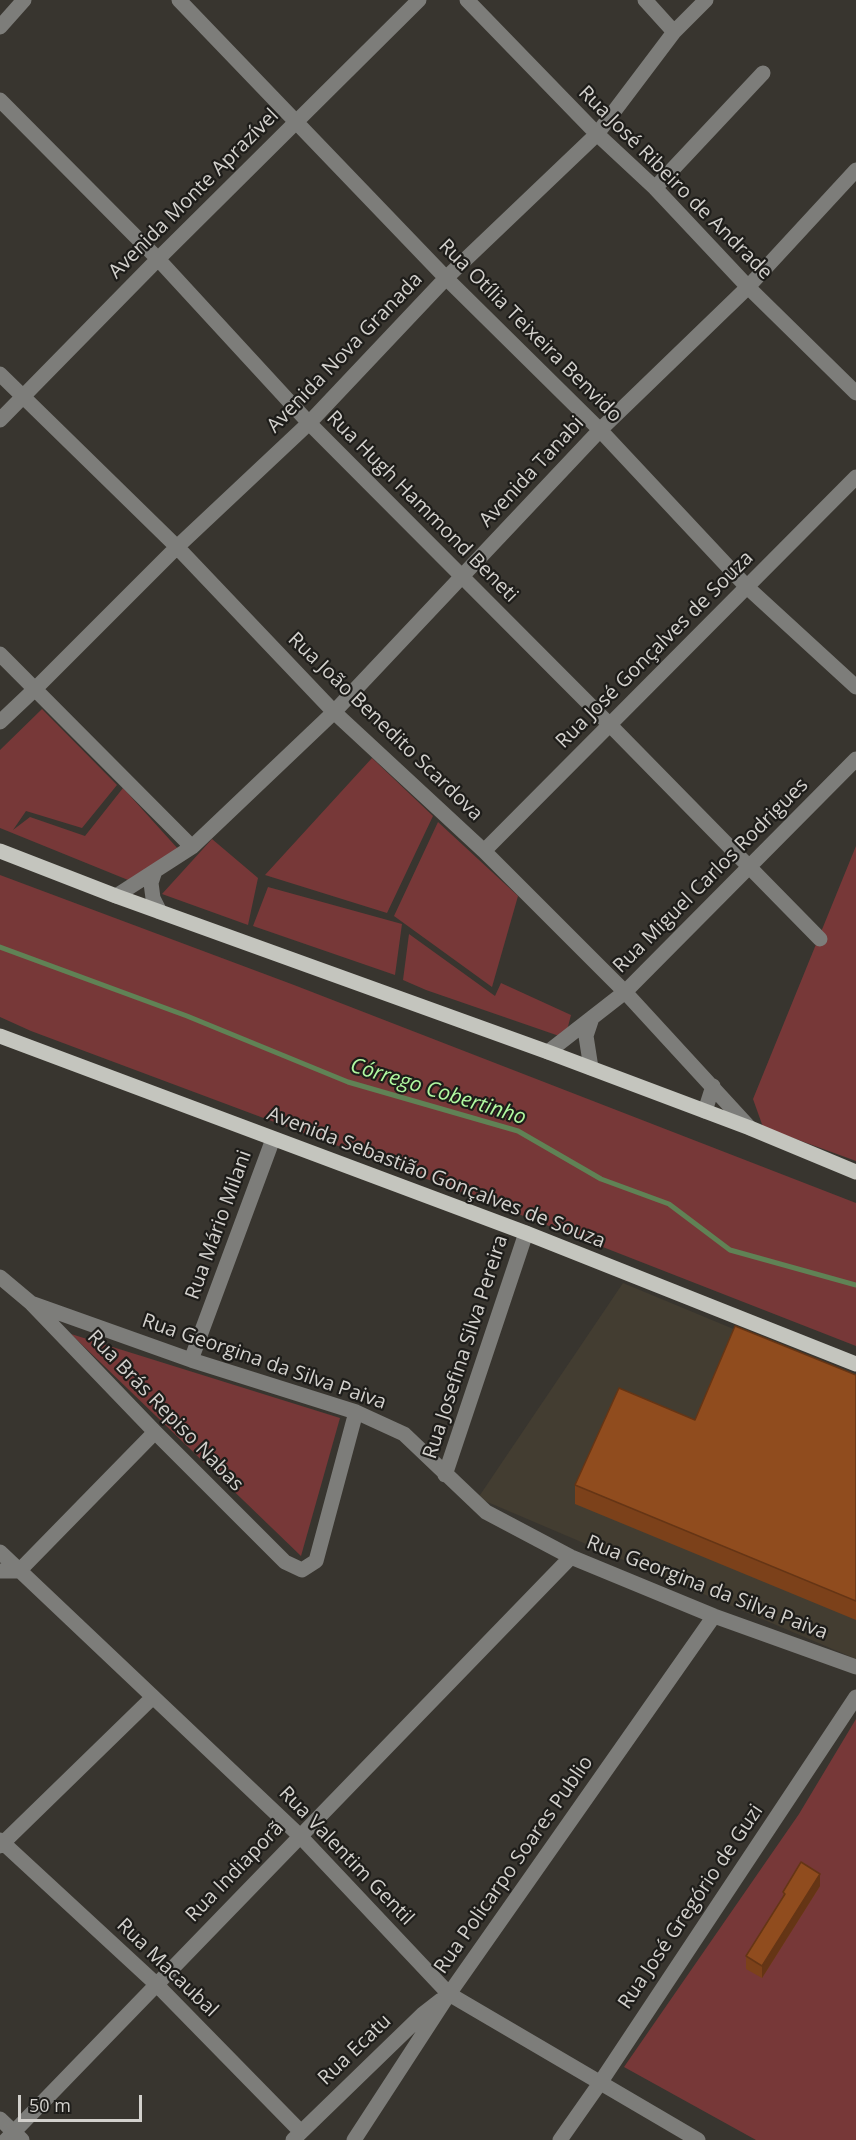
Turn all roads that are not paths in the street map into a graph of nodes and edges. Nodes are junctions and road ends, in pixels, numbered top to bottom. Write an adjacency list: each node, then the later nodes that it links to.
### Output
1 (24, 0): 7 (street)
2 (179, 0): 11 (street, Rua Otília Teixeira Benvido)
3 (419, 0): 11 (street, Avenida Monte Aprazível)
4 (467, 0): 12 (street, Rua José Ribeiro de Andrade)
5 (645, 0): 8 (street)
6 (706, 0): 8 (street, Avenida Nova Granada)
7 (0, 27)
8 (674, 32): 12 (street, Avenida Nova Granada)
9 (763, 73): 14 (street)
10 (0, 100): 15 (street, Rua Hugh Hammond Beneti)
11 (298, 122): 15 (street, Avenida Monte Aprazível); 16 (street, Rua Otília Teixeira Benvido)
12 (597, 134): 14 (street, Rua José Ribeiro de Andrade); 16 (street, Avenida Nova Granada)
13 (856, 170): 17 (street, Avenida Tanabi)
14 (655, 188): 17 (street, Rua José Ribeiro de Andrade)
15 (158, 259): 20 (street, Avenida Monte Aprazível); 22 (street, Rua Hugh Hammond Beneti)
16 (446, 278): 22 (street, Avenida Nova Granada); 23 (street, Rua Otília Teixeira Benvido)
17 (748, 287): 19 (street, Rua José Ribeiro de Andrade); 23 (street, Avenida Tanabi)
18 (0, 374): 20 (street, Rua João Benedito Scardova)
19 (853, 383)
20 (22, 398): 21 (street, Avenida Monte Aprazível); 25 (street, Rua João Benedito Scardova)
21 (0, 420)
22 (309, 423): 25 (street, Avenida Nova Granada); 26 (street, Rua Hugh Hammond Beneti)
23 (600, 430): 26 (street, Avenida Tanabi); 27 (street, Rua Otília Teixeira Benvido)
24 (856, 477): 27 (street, Rua José Gonçalves de Souza)
25 (177, 547): 30 (street, Avenida Nova Granada); 31 (street, Rua João Benedito Scardova)
26 (461, 577): 31 (street, Avenida Tanabi); 33 (street, Rua Hugh Hammond Beneti)
27 (747, 587): 29 (street, Rua Otília Teixeira Benvido); 33 (street, Rua José Gonçalves de Souza)
28 (0, 654): 30 (street)
29 (856, 687)
30 (35, 689): 32 (street, Avenida Nova Granada); 35 (street)
31 (333, 712): 35 (street, Avenida Tanabi); 37 (street, Rua João Benedito Scardova)
32 (0, 722)
33 (610, 724): 37 (street, Rua José Gonçalves de Souza); 38 (street, Rua Hugh Hammond Beneti)
34 (856, 759): 38 (street, Rua Miguel Carlos Rodrigues)
35 (192, 847): 39 (street, Avenida Tanabi)
36 (0, 851): 40 (main road)
37 (484, 851): 43 (street, Rua João Benedito Scardova)
38 (749, 868): 42 (street, Rua Hugh Hammond Beneti); 43 (street, Rua Miguel Carlos Rodrigues)
39 (155, 871): 40 (street, Avenida Tanabi); 41 (street)
40 (116, 896): 41 (main road)
41 (160, 912): 46 (main road)
42 (820, 939)
43 (625, 992): 44 (street, Rua Miguel Carlos Rodrigues); 48 (street, Rua João Benedito Scardova)
44 (592, 1018): 46 (street, Rua Miguel Carlos Rodrigues); 47 (street)
45 (0, 1036): 51 (main road, Avenida Sebastião Gonçalves de Souza)
46 (548, 1052): 47 (main road)
47 (591, 1068): 49 (main road)
48 (713, 1086): 49 (street); 50 (street, Rua João Benedito Scardova)
49 (705, 1111): 50 (main road)
50 (750, 1128): 52 (main road)
51 (273, 1139): 53 (main road, Avenida Sebastião Gonçalves de Souza); 56 (street, Rua Mário Milani)
52 (856, 1172)
53 (526, 1233): 57 (main road, Avenida Sebastião Gonçalves de Souza); 60 (street, Rua Josefina Silva Pereira)
54 (0, 1277): 55 (street, Rua Brás Repiso Nabas)
55 (31, 1303): 56 (street, Rua Georgina da Silva Paiva); 59 (street, Rua Brás Repiso Nabas)
56 (191, 1360): 58 (street, Rua Georgina da Silva Paiva)
57 (856, 1364)
58 (356, 1412): 59 (street, Rua Brás Repiso Nabas); 60 (street, Rua Georgina da Silva Paiva)
59 (155, 1432): 64 (street)
60 (445, 1475): 62 (street, Rua Georgina da Silva Paiva)
61 (0, 1552): 64 (street, Rua Valentim Gentil)
62 (571, 1557): 65 (street, Rua Georgina da Silva Paiva); 69 (street, Rua Indiaporã)
63 (0, 1571): 64 (street)
64 (20, 1571): 67 (street, Rua Valentim Gentil)
65 (714, 1616): 66 (street, Rua Georgina da Silva Paiva); 72 (street, Rua Policarpo Soares Publio)
66 (856, 1667)
67 (153, 1696): 69 (street, Rua Valentim Gentil); 70 (street)
68 (856, 1697): 73 (street, Rua José Gregório de Guzi)
69 (300, 1836): 71 (street, Rua Indiaporã); 72 (street, Rua Valentim Gentil)
70 (1, 1843): 71 (street, Rua Macaubal)
71 (156, 1984): 75 (street, Rua Macaubal); 76 (street, Rua Indiaporã)
72 (449, 1994): 73 (street, Rua Valentim Gentil); 75 (street, Rua Ecatu); 77 (street, Rua Policarpo Soares Publio)
73 (600, 2083): 78 (street, Rua José Gregório de Guzi); 79 (street, Rua Valentim Gentil)
74 (0, 2119): 76 (street)
75 (297, 2136)
76 (14, 2137)
77 (354, 2140)
78 (560, 2140)
79 (698, 2140)

